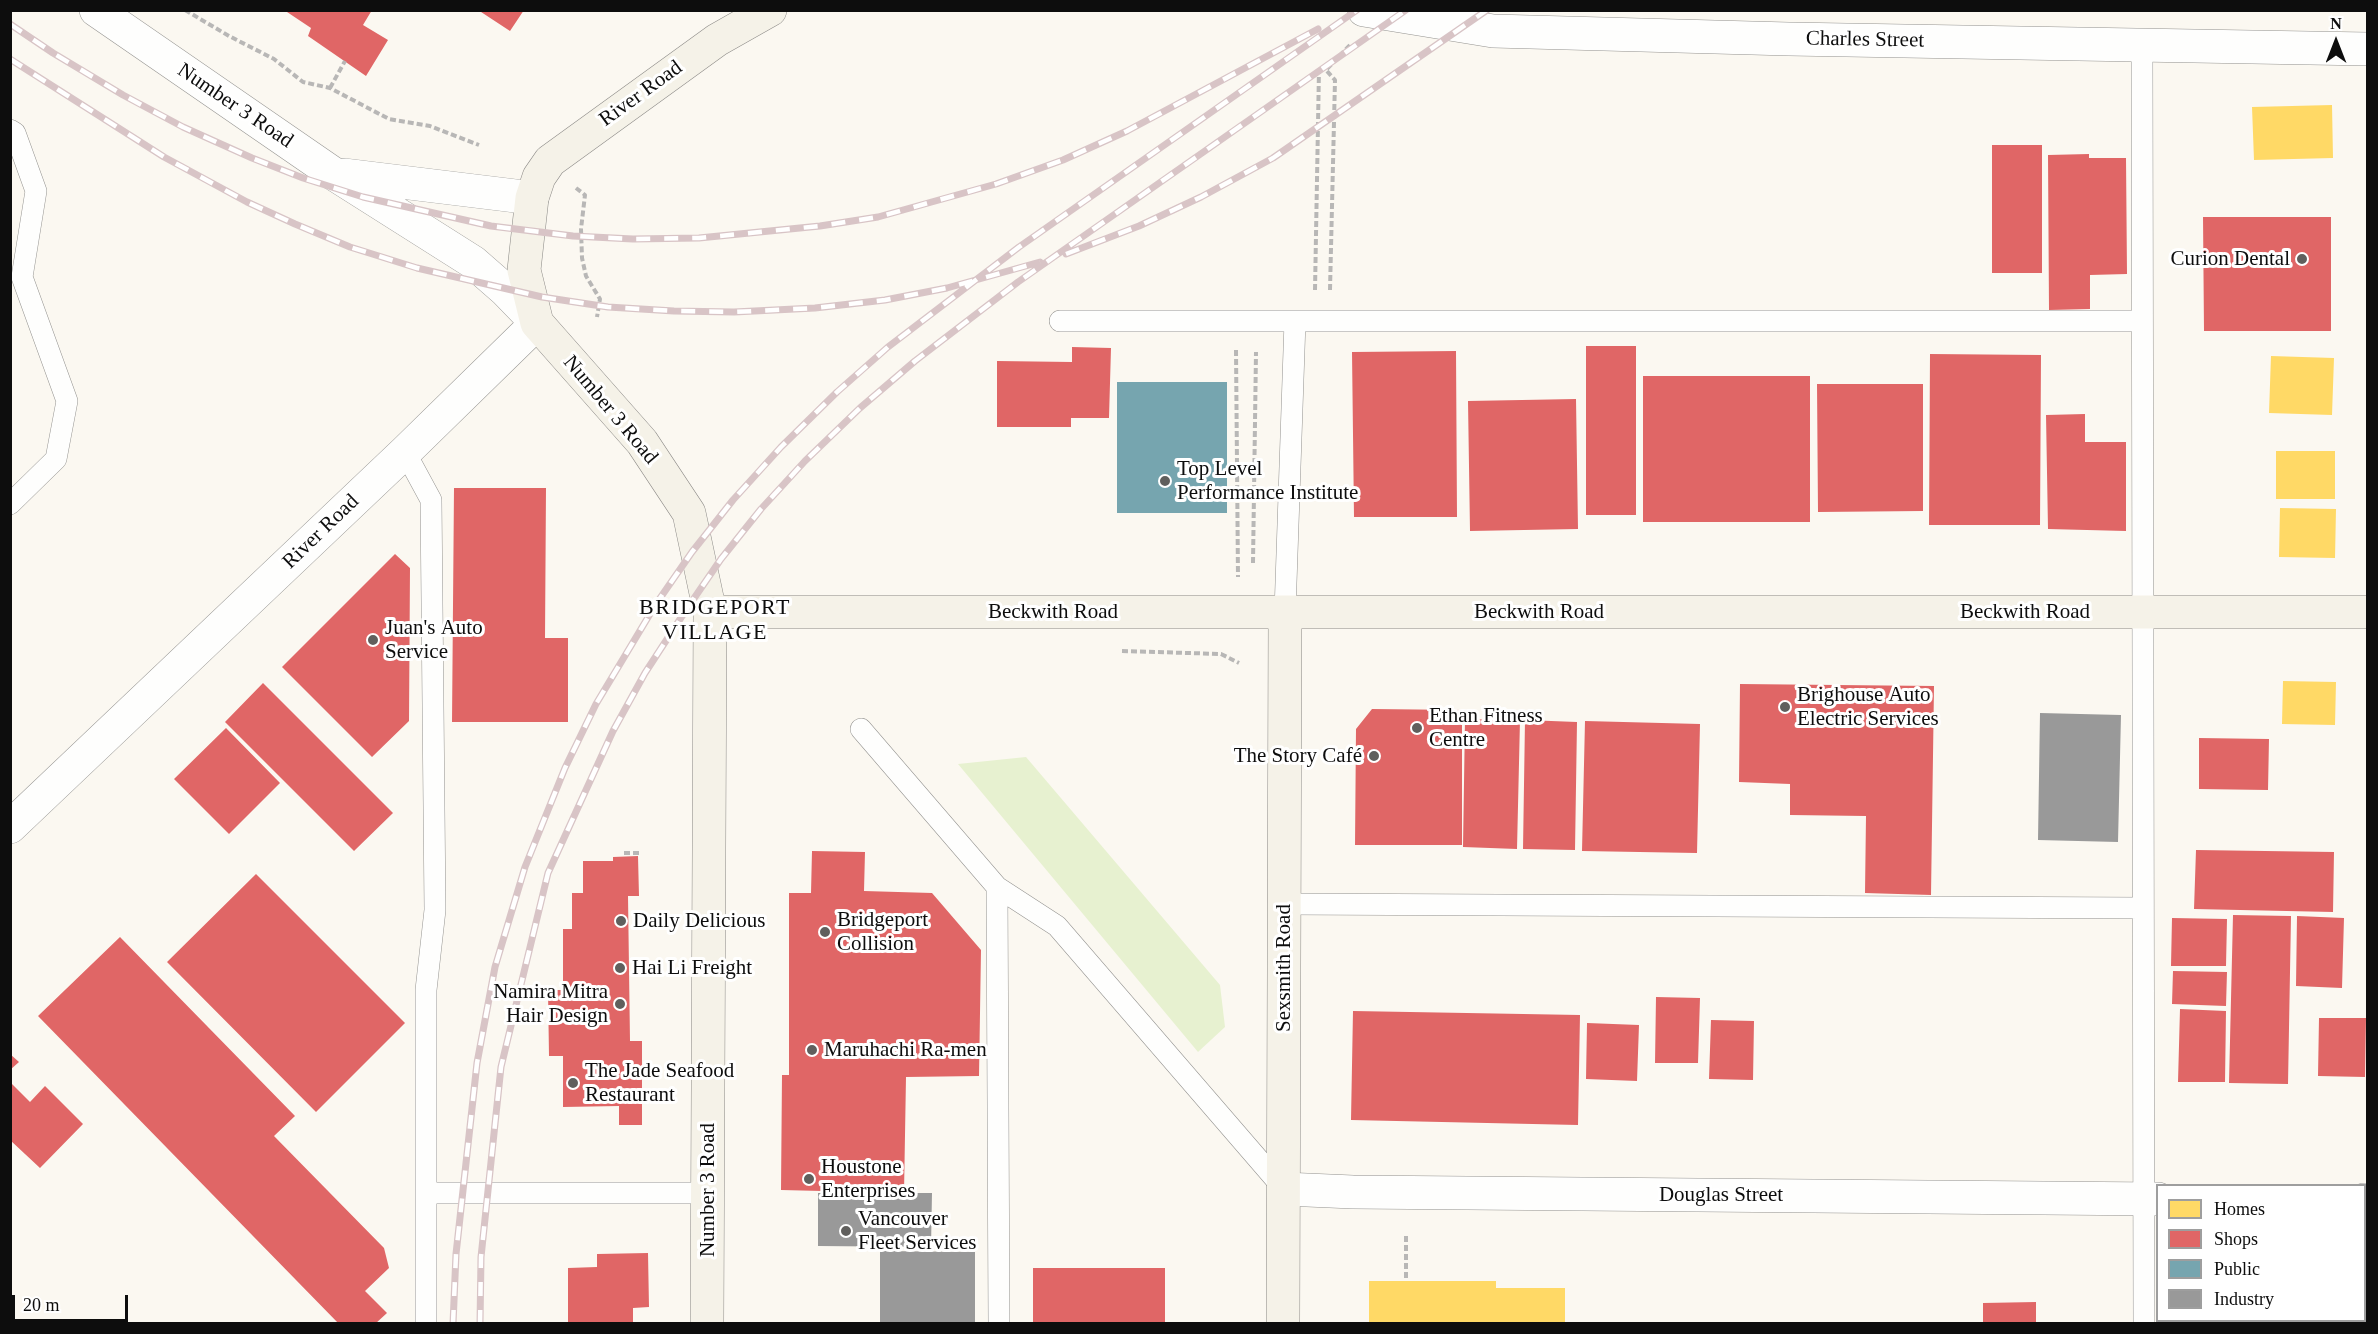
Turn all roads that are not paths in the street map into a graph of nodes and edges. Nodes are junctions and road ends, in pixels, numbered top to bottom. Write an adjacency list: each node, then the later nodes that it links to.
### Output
1 (96, 10): 7 (street, Number 3 Road)
2 (770, 10): 8 (street, River Road)
3 (1364, 10): 4 (street, Charles Street)
4 (2142, 45): 5 (street, Charles Street); 11 (lane)
5 (2367, 49)
6 (10, 129): 14 (lane)
7 (334, 174): 8 (street); 12 (street, Number 3 Road)
8 (532, 198): 12 (street, River Road)
9 (1060, 321): 10 (lane)
10 (1295, 321): 11 (lane); 16 (lane)
11 (2142, 321): 17 (lane)
12 (537, 323): 13 (street, River Road); 15 (street, Number 3 Road)
13 (405, 452): 20 (street, River Road); 25 (lane)
14 (10, 504)
15 (710, 612): 16 (street, Beckwith Road); 26 (street, Number 3 Road)
16 (1286, 612): 17 (street, Beckwith Road); 22 (street, Sexsmith Road)
17 (2143, 612): 18 (street, Beckwith Road); 23 (lane)
18 (2367, 612)
19 (861, 729): 21 (lane)
20 (10, 826)
21 (997, 887): 24 (lane); 30 (lane)
22 (1285, 904): 23 (lane); 24 (street, Sexsmith Road)
23 (2143, 908): 27 (lane)
24 (1284, 1189): 27 (street, Douglas Street); 31 (street, Sexsmith Road)
25 (426, 1193): 26 (lane); 28 (lane)
26 (707, 1193): 29 (street, Number 3 Road)
27 (2150, 1198): 32 (lane)
28 (426, 1323)
29 (707, 1323)
30 (999, 1323)
31 (1283, 1323)
32 (2144, 1323)

